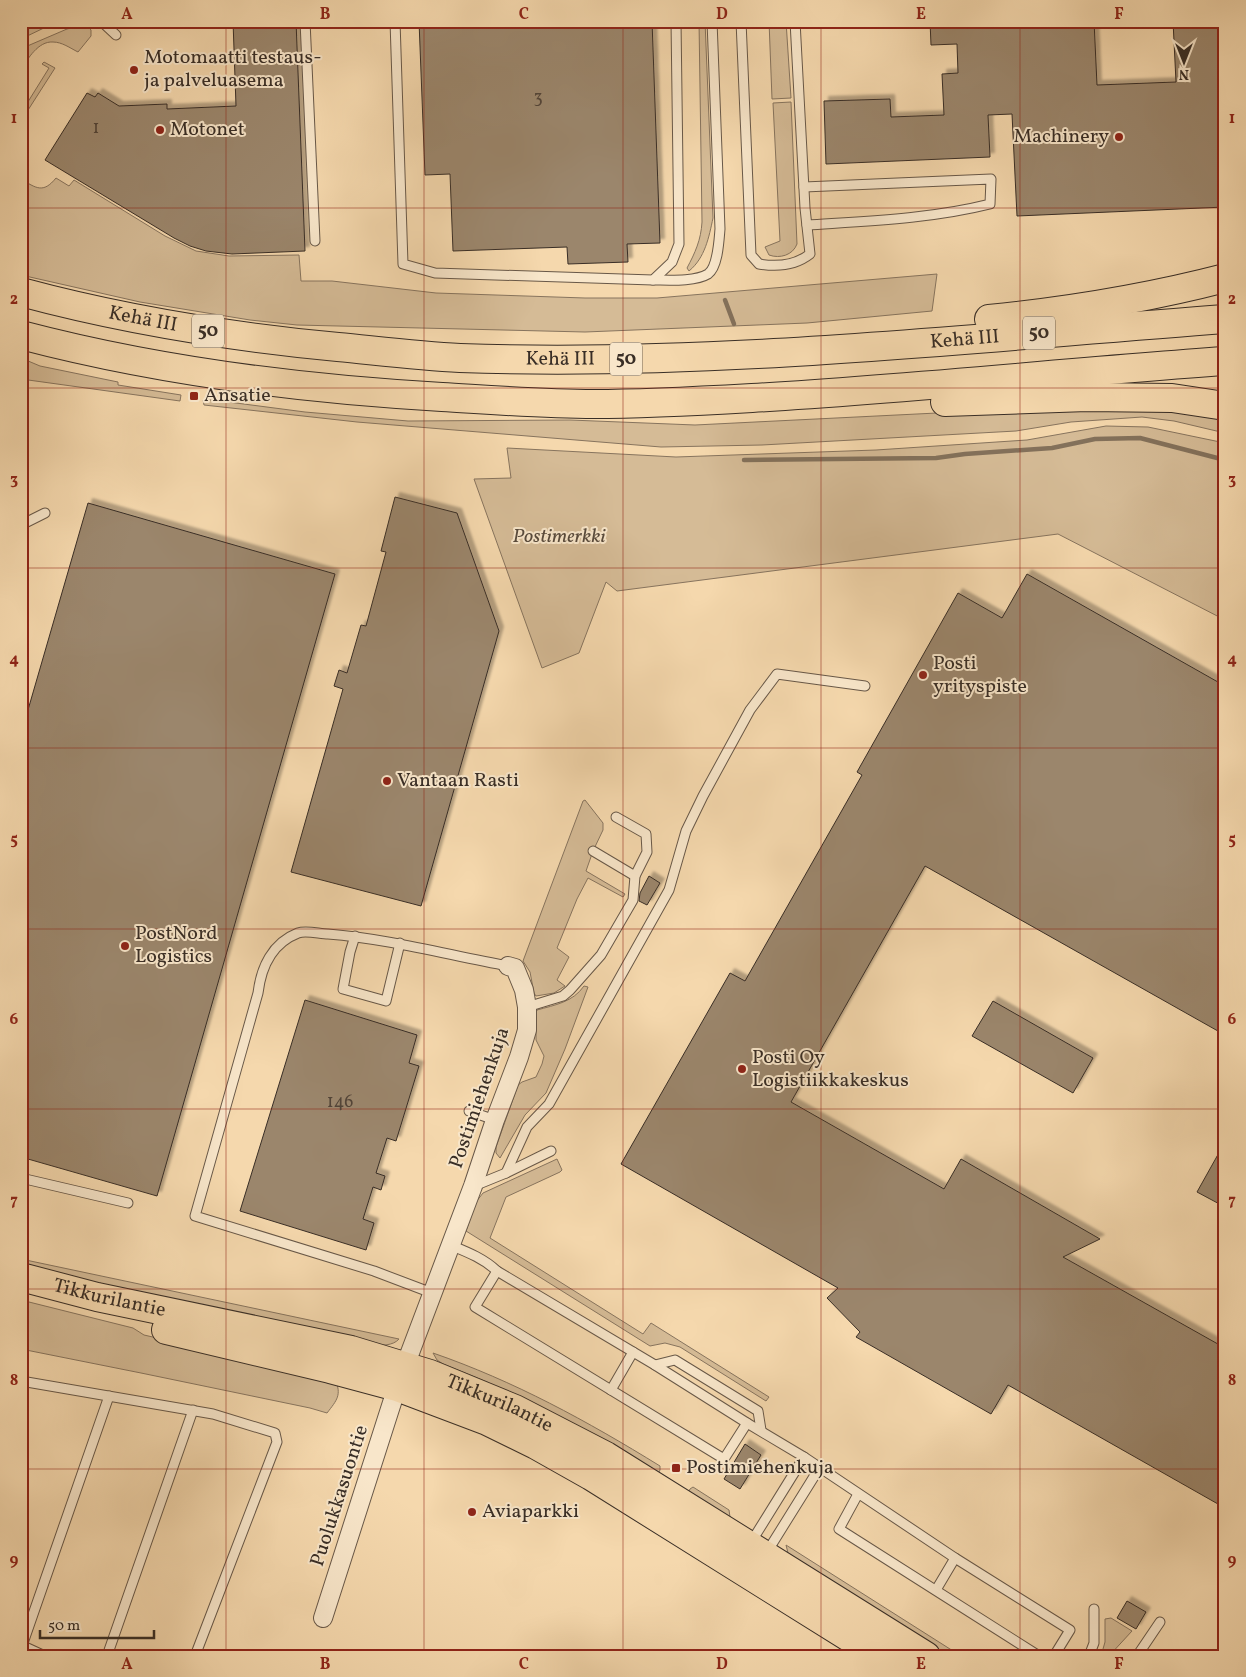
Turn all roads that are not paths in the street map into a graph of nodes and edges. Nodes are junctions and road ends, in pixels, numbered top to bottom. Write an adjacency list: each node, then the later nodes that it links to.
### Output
1 (101, 21): 8 (lane)
2 (305, 21): 11 (lane)
3 (395, 21): 13 (lane)
4 (676, 21): 13 (lane)
5 (712, 21): 13 (lane)
6 (741, 21): 10 (lane)
7 (794, 21): 9 (lane)
8 (116, 35)
9 (804, 187): 10 (lane); 10 (lane)
10 (807, 225)
11 (315, 241)
12 (1225, 278): 17 (main road)
13 (653, 280)
14 (21, 292): 17 (main road, Kehä III / 50)
15 (1225, 319): 17 (main road, Kehä III / 50)
16 (21, 335): 19 (main road, 50)
17 (853, 348)
18 (1225, 361): 19 (main road, 50)
19 (819, 394): 20 (main road)
20 (1225, 406)
21 (44, 514): 22 (lane)
22 (21, 525)
23 (865, 686): 34 (lane)
24 (616, 817): 26 (lane)
25 (593, 851): 26 (lane)
26 (635, 876): 30 (lane)
27 (355, 936): 28 (lane); 28 (lane); 41 (lane)
28 (400, 943): 29 (lane)
29 (508, 966): 30 (street, Postimiehenkuja)
30 (527, 1007): 32 (street, Postimiehenkuja)
31 (469, 1110): 32 (lane)
32 (495, 1120): 36 (street, Postimiehenkuja)
33 (551, 1151): 34 (lane)
34 (506, 1173): 36 (lane)
35 (21, 1178): 37 (lane)
36 (473, 1186): 38 (street, Postimiehenkuja)
37 (128, 1203)
38 (450, 1245): 39 (lane); 41 (street, Postimiehenkuja)
39 (497, 1271): 43 (lane); 47 (lane)
40 (21, 1277): 45 (main road, Tikkurilantie)
41 (432, 1293): 45 (street, Postimiehenkuja)
42 (21, 1295): 45 (main road, Tikkurilantie)
43 (633, 1352): 44 (lane); 47 (lane)
44 (655, 1365): 50 (lane); 51 (lane)
45 (401, 1377): 56 (main road, Tikkurilantie); 59 (street, Puolukkasuontie)
46 (21, 1381): 48 (lane)
47 (611, 1390): 50 (lane)
48 (109, 1396): 49 (lane); 61 (lane)
49 (193, 1410): 63 (lane); 64 (lane)
50 (746, 1423): 51 (lane)
51 (761, 1430): 52 (lane)
52 (804, 1457): 53 (lane); 56 (lane)
53 (820, 1467): 54 (lane); 56 (lane)
54 (858, 1494): 55 (lane); 57 (lane)
55 (955, 1558): 57 (lane); 68 (lane)
56 (751, 1559): 65 (main road, Tikkurilantie); 66 (main road, Tikkurilantie)
57 (936, 1590): 67 (lane)
58 (1094, 1610): 69 (lane)
59 (323, 1618)
60 (1160, 1622): 70 (lane)
61 (22, 1646): 62 (lane)
62 (46, 1656)
63 (107, 1656)
64 (195, 1656)
65 (879, 1656)
66 (926, 1656)
67 (1039, 1656)
68 (1054, 1656)
69 (1089, 1656)
70 (1137, 1656)

